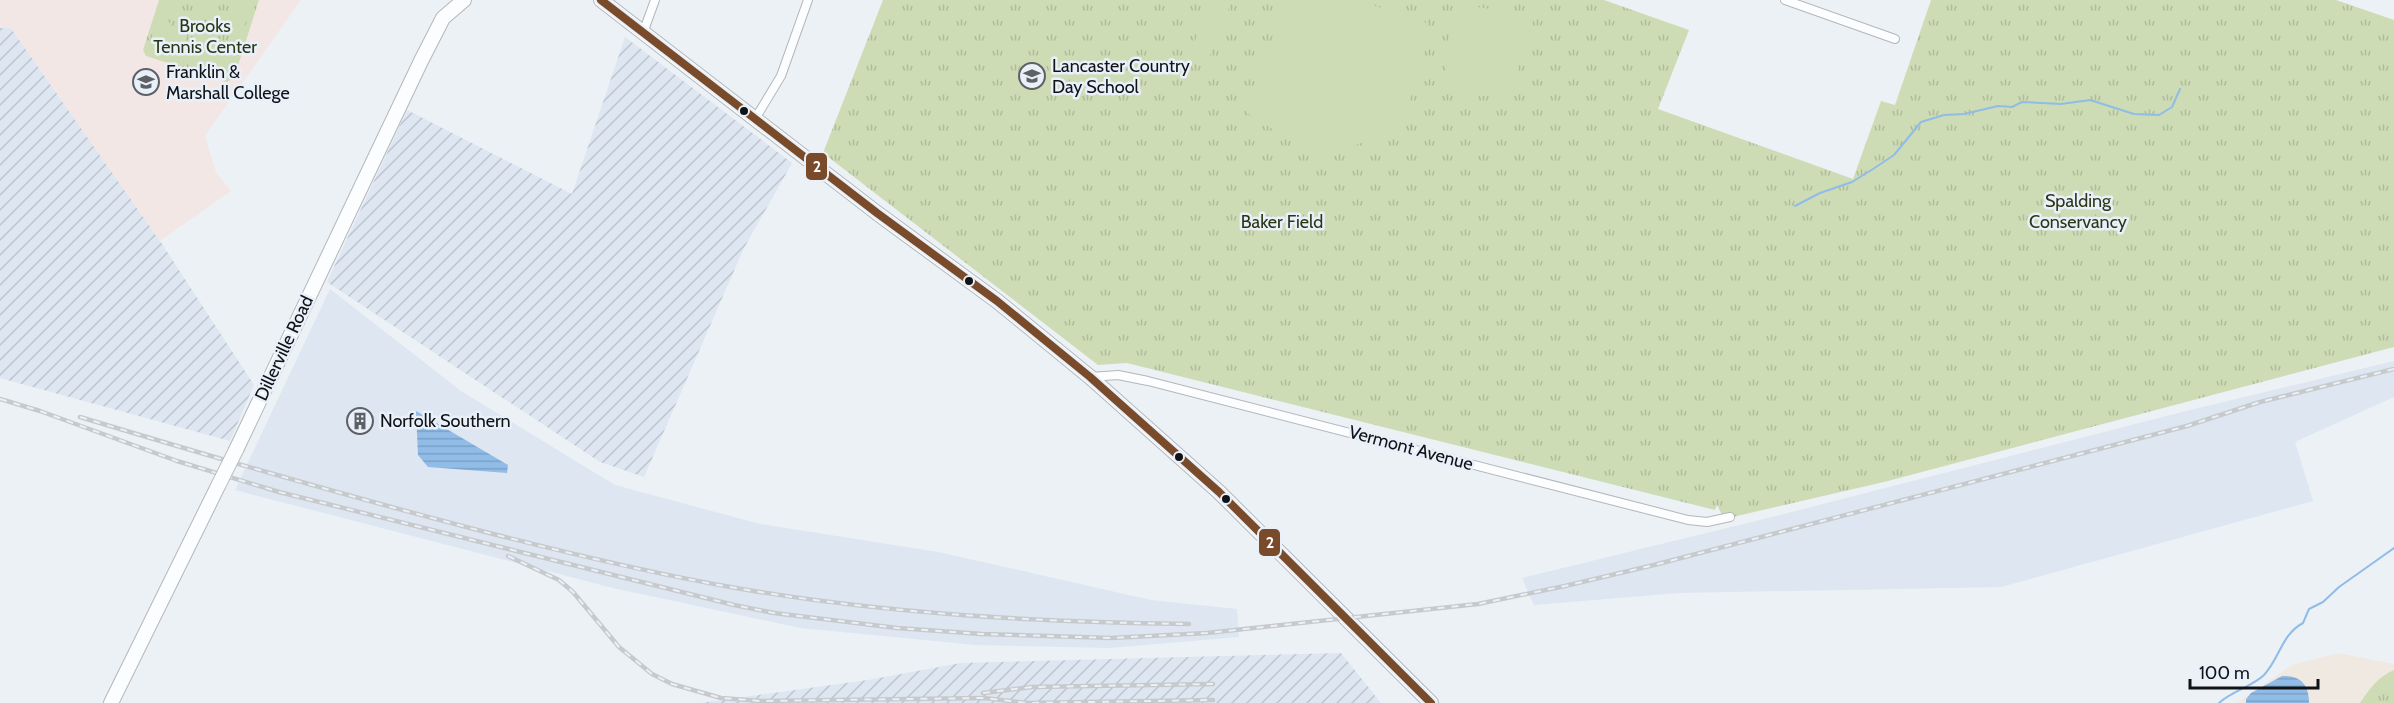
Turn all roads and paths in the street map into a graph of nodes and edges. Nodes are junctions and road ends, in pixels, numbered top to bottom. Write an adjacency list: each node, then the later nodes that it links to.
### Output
1 (447, 0): 7 (main road)
2 (464, 0): 7 (main road, Dillerville Road)
3 (601, 0): 8 (main road)
4 (655, 0): 8 (street)
5 (808, 0): 10 (street)
6 (1785, 0): 9 (street)
7 (443, 18): 13 (main road, Dillerville Road, bridge)
8 (643, 33): 10 (main road)
9 (1895, 39)
10 (756, 119): 11 (main road)
11 (1090, 377): 12 (street, Vermont Avenue); 14 (main road)
12 (1730, 517)
13 (111, 703)
14 (1431, 703)

